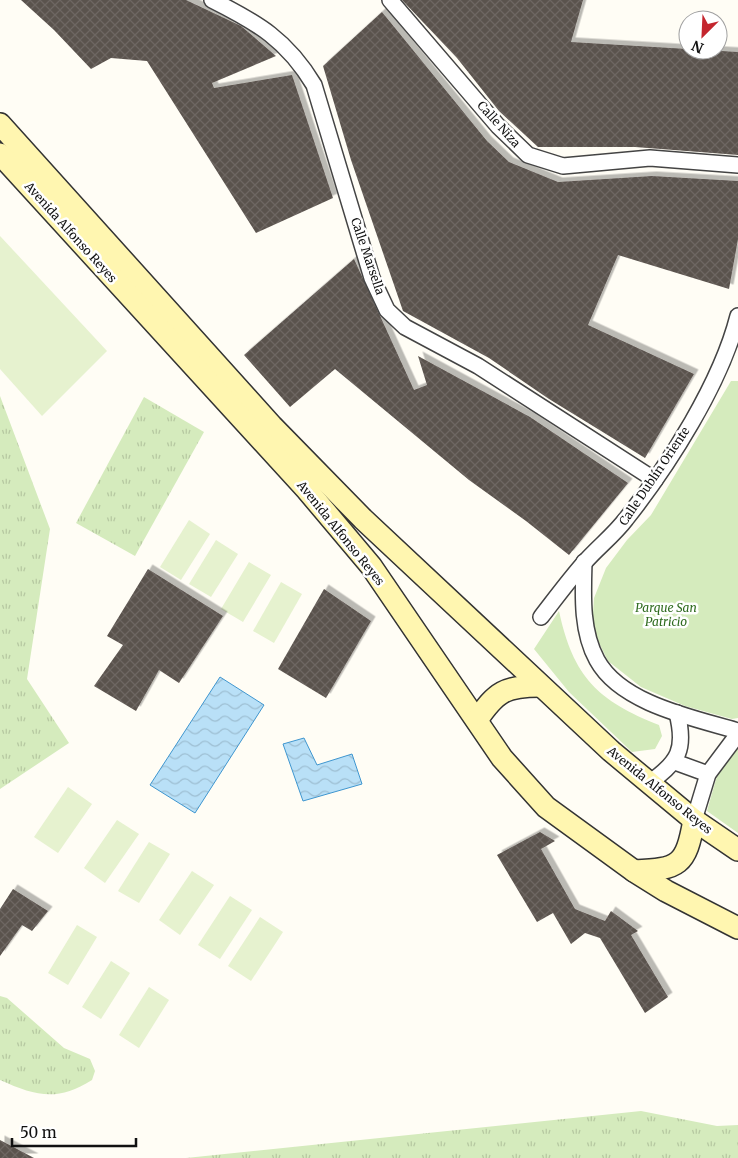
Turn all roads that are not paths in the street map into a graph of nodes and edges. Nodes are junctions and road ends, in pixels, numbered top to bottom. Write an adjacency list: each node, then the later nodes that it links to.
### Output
1 (212, 0): 8 (street, Calle Marsella)
2 (390, 0): 5 (street, Calle Niza)
3 (0, 124): 11 (main road, Avenida Alfonso Reyes)
4 (0, 154): 13 (main road, Avenida Alfonso Reyes)
5 (738, 165)
6 (738, 316): 7 (street, Calle Dublín Oriente)
7 (731, 359): 8 (street, Calle Dublín Oriente)
8 (654, 480): 9 (street, Calle Dublín Oriente)
9 (584, 562): 10 (street, Calle Dublín Oriente); 12 (street)
10 (541, 617)
11 (540, 686): 13 (main road); 17 (main road, Avenida Alfonso Reyes)
12 (676, 713): 14 (street); 15 (street)
13 (476, 720): 20 (main road, Avenida Alfonso Reyes)
14 (738, 732): 16 (street)
15 (675, 762): 16 (street); 17 (street)
16 (708, 774): 18 (street)
17 (649, 783): 18 (main road, Avenida Alfonso Reyes)
18 (694, 820): 19 (main road, Avenida Alfonso Reyes); 20 (main road)
19 (738, 850)
20 (634, 871): 21 (main road, Avenida Alfonso Reyes)
21 (738, 928)

